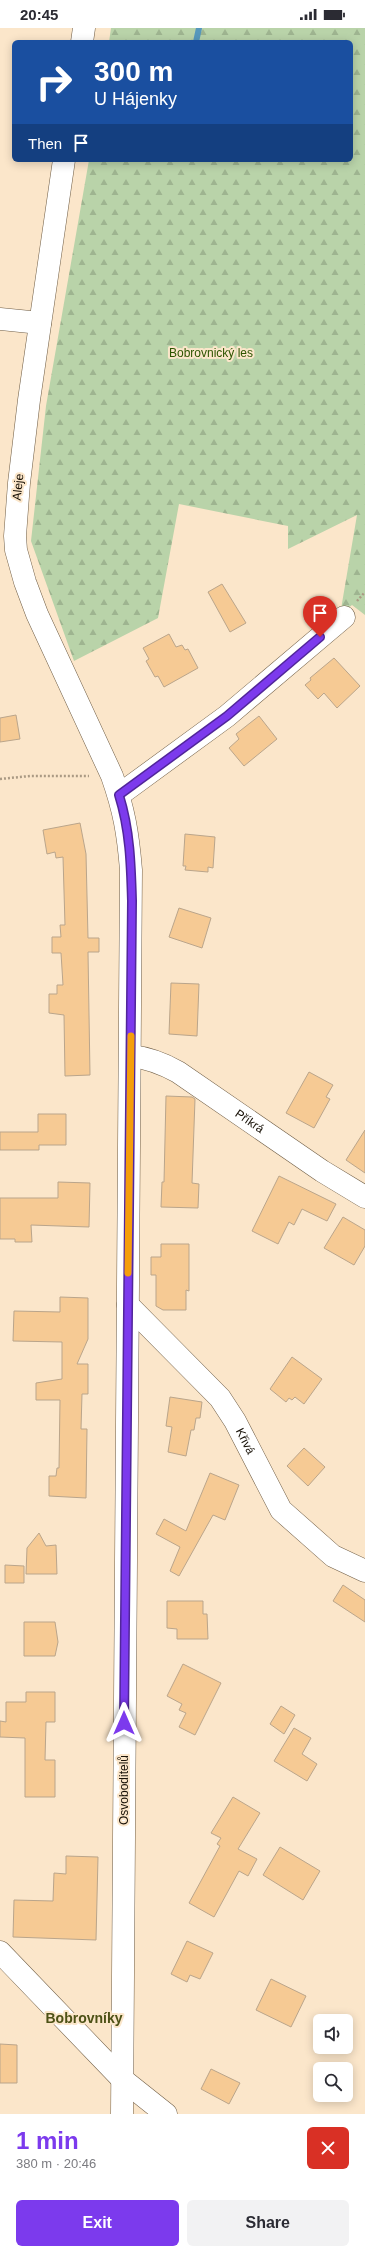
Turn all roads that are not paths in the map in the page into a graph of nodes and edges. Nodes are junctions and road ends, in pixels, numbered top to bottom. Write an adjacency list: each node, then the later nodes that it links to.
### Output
1 (84, 28): 2 (street)
2 (82, 40)
3 (64, 162): 5 (street, Aleje)
4 (0, 319): 5 (street)
5 (40, 323): 7 (street, Aleje)
6 (344, 617): 7 (street)
7 (115, 785): 8 (street, Osvoboditelů)
8 (131, 1056): 9 (street, Příkrá); 10 (street, Osvoboditelů)
9 (365, 1197)
10 (128, 1304): 11 (street, Křivá); 13 (street, Osvoboditelů)
11 (365, 1571)
12 (0, 1952): 13 (street)
13 (122, 2079): 14 (street, Osvoboditelů); 15 (street)
14 (122, 2114)
15 (166, 2114)

